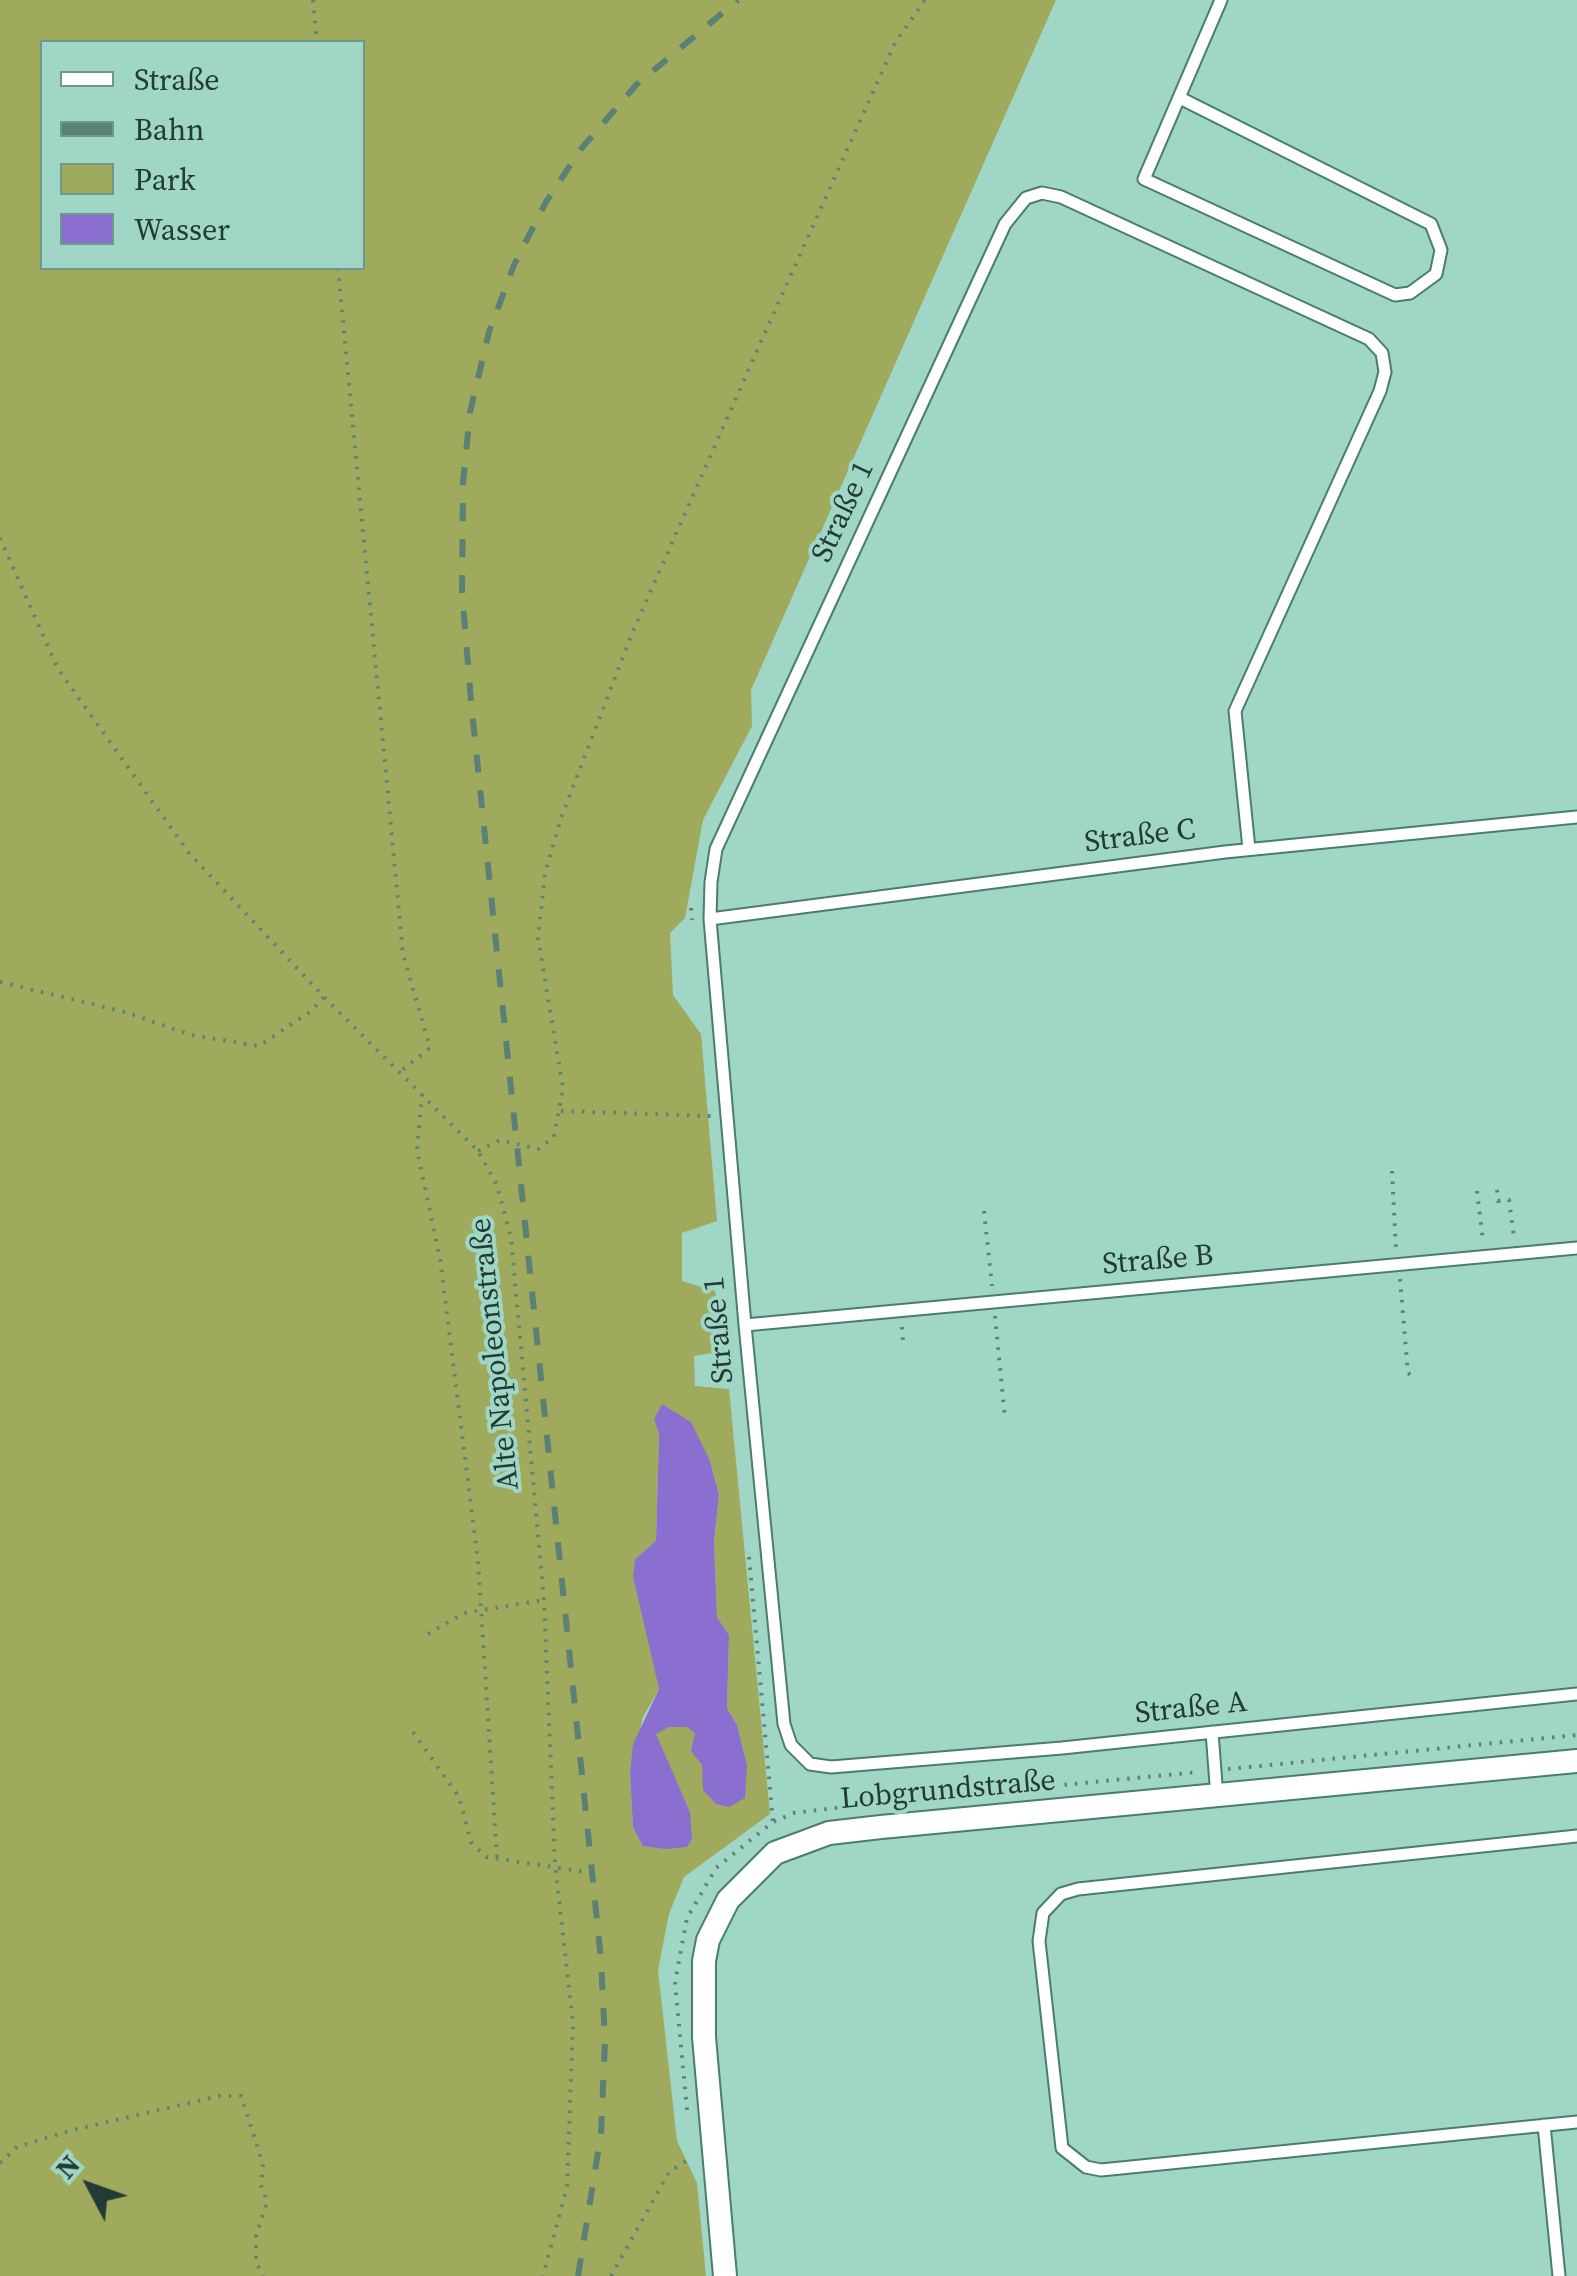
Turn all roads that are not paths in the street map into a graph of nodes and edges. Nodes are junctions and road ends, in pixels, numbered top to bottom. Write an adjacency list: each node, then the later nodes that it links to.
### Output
1 (1220, 0): 2 (lane)
2 (1180, 98): 2 (lane)
3 (1577, 817): 4 (lane, Straße C)
4 (1249, 850): 5 (lane, Straße C); 5 (lane, Straße 1)
5 (710, 918): 7 (lane, Straße 1)
6 (1577, 1248): 7 (lane, Straße B)
7 (744, 1324): 11 (lane, Straße 1)
8 (1577, 1694): 9 (lane, Straße A)
9 (1212, 1732): 11 (lane, Straße A); 12 (lane)
10 (1577, 1761): 12 (street, Lobgrundstraße)
11 (810, 1764)
12 (1218, 1797): 16 (street, Lobgrundstraße)
13 (1577, 1836): 15 (lane)
14 (1577, 2122): 15 (lane)
15 (1544, 2125): 17 (lane)
16 (725, 2276)
17 (1559, 2276)

